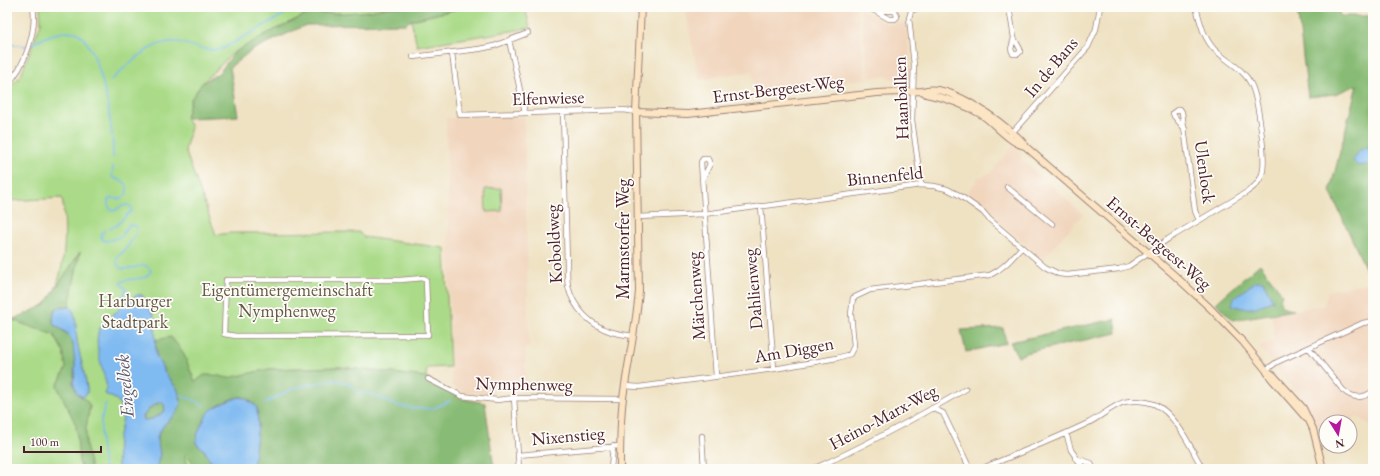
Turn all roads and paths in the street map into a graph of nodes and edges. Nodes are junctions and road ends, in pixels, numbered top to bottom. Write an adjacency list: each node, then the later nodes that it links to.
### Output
1 (33, 7): 14 (street)
2 (641, 7): 17 (street, Marmstorfer Weg)
3 (868, 7): 8 (street)
4 (919, 7): 15 (street, Haanbalken)
5 (1009, 7): 10 (street)
6 (1100, 7): 20 (street, In de Bans)
7 (1196, 7): 27 (street, Binnenfeld)
8 (873, 10)
9 (528, 32): 11 (street)
10 (1014, 38)
11 (509, 40): 12 (street); 18 (street)
12 (452, 52): 13 (street); 18 (street, Elfenwiese)
13 (412, 57)
14 (7, 84)
15 (914, 91): 17 (street, Ernst-Bergeest-Weg); 20 (street, Ernst-Bergeest-Weg); 22 (street, Haanbalken)
16 (562, 112): 17 (street, Elfenwiese); 18 (street, Elfenwiese); 33 (street, Koboldweg)
17 (636, 112): 26 (street, Marmstorfer Weg)
18 (525, 113)
19 (1185, 129): 27 (street, Ulenlock)
20 (1010, 134): 30 (street, Ernst-Bergeest-Weg)
21 (702, 180): 25 (street, Märchenweg)
22 (921, 185): 24 (street, Binnenfeld); 29 (street, Binnenfeld)
23 (1007, 187): 28 (street)
24 (761, 206): 25 (street, Binnenfeld); 35 (street, Dahlienweg)
25 (704, 214): 26 (street, Binnenfeld); 37 (street, Märchenweg)
26 (638, 217): 33 (street, Marmstorfer Weg)
27 (1199, 220): 30 (street, Binnenfeld)
28 (1052, 224)
29 (1021, 248): 30 (street, Binnenfeld); 35 (street, Am Diggen)
30 (1148, 253): 36 (street, Ernst-Bergeest-Weg)
31 (1373, 321): 34 (street)
32 (428, 335): 32 (street)
33 (633, 336): 39 (street, Marmstorfer Weg)
34 (1309, 348): 36 (street); 41 (street)
35 (774, 369): 37 (street, Am Diggen)
36 (1266, 370): 61 (street, Ernst-Bergeest-Weg)
37 (716, 376): 39 (street, Am Diggen)
38 (428, 379): 42 (street, Nymphenweg)
39 (625, 386): 43 (street, Marmstorfer Weg)
40 (966, 388): 44 (street, Heino-Marx-Weg)
41 (1373, 391)
42 (514, 398): 43 (street, Nymphenweg); 49 (street)
43 (623, 399): 48 (street, Marmstorfer Weg)
44 (932, 408): 55 (street, Heino-Marx-Weg); 56 (street)
45 (1066, 433): 50 (street); 57 (street); 60 (street)
46 (702, 436): 54 (street)
47 (612, 446): 48 (street, Nixenstieg); 49 (street, Nixenstieg); 52 (street)
48 (620, 446): 53 (street, Marmstorfer Weg)
49 (518, 455): 51 (street)
50 (1076, 458): 58 (street); 59 (street)
51 (520, 469)
52 (611, 469)
53 (620, 469)
54 (704, 469)
55 (813, 469)
56 (970, 469)
57 (981, 469)
58 (1084, 469)
59 (1091, 469)
60 (1203, 469)
61 (1323, 469)

